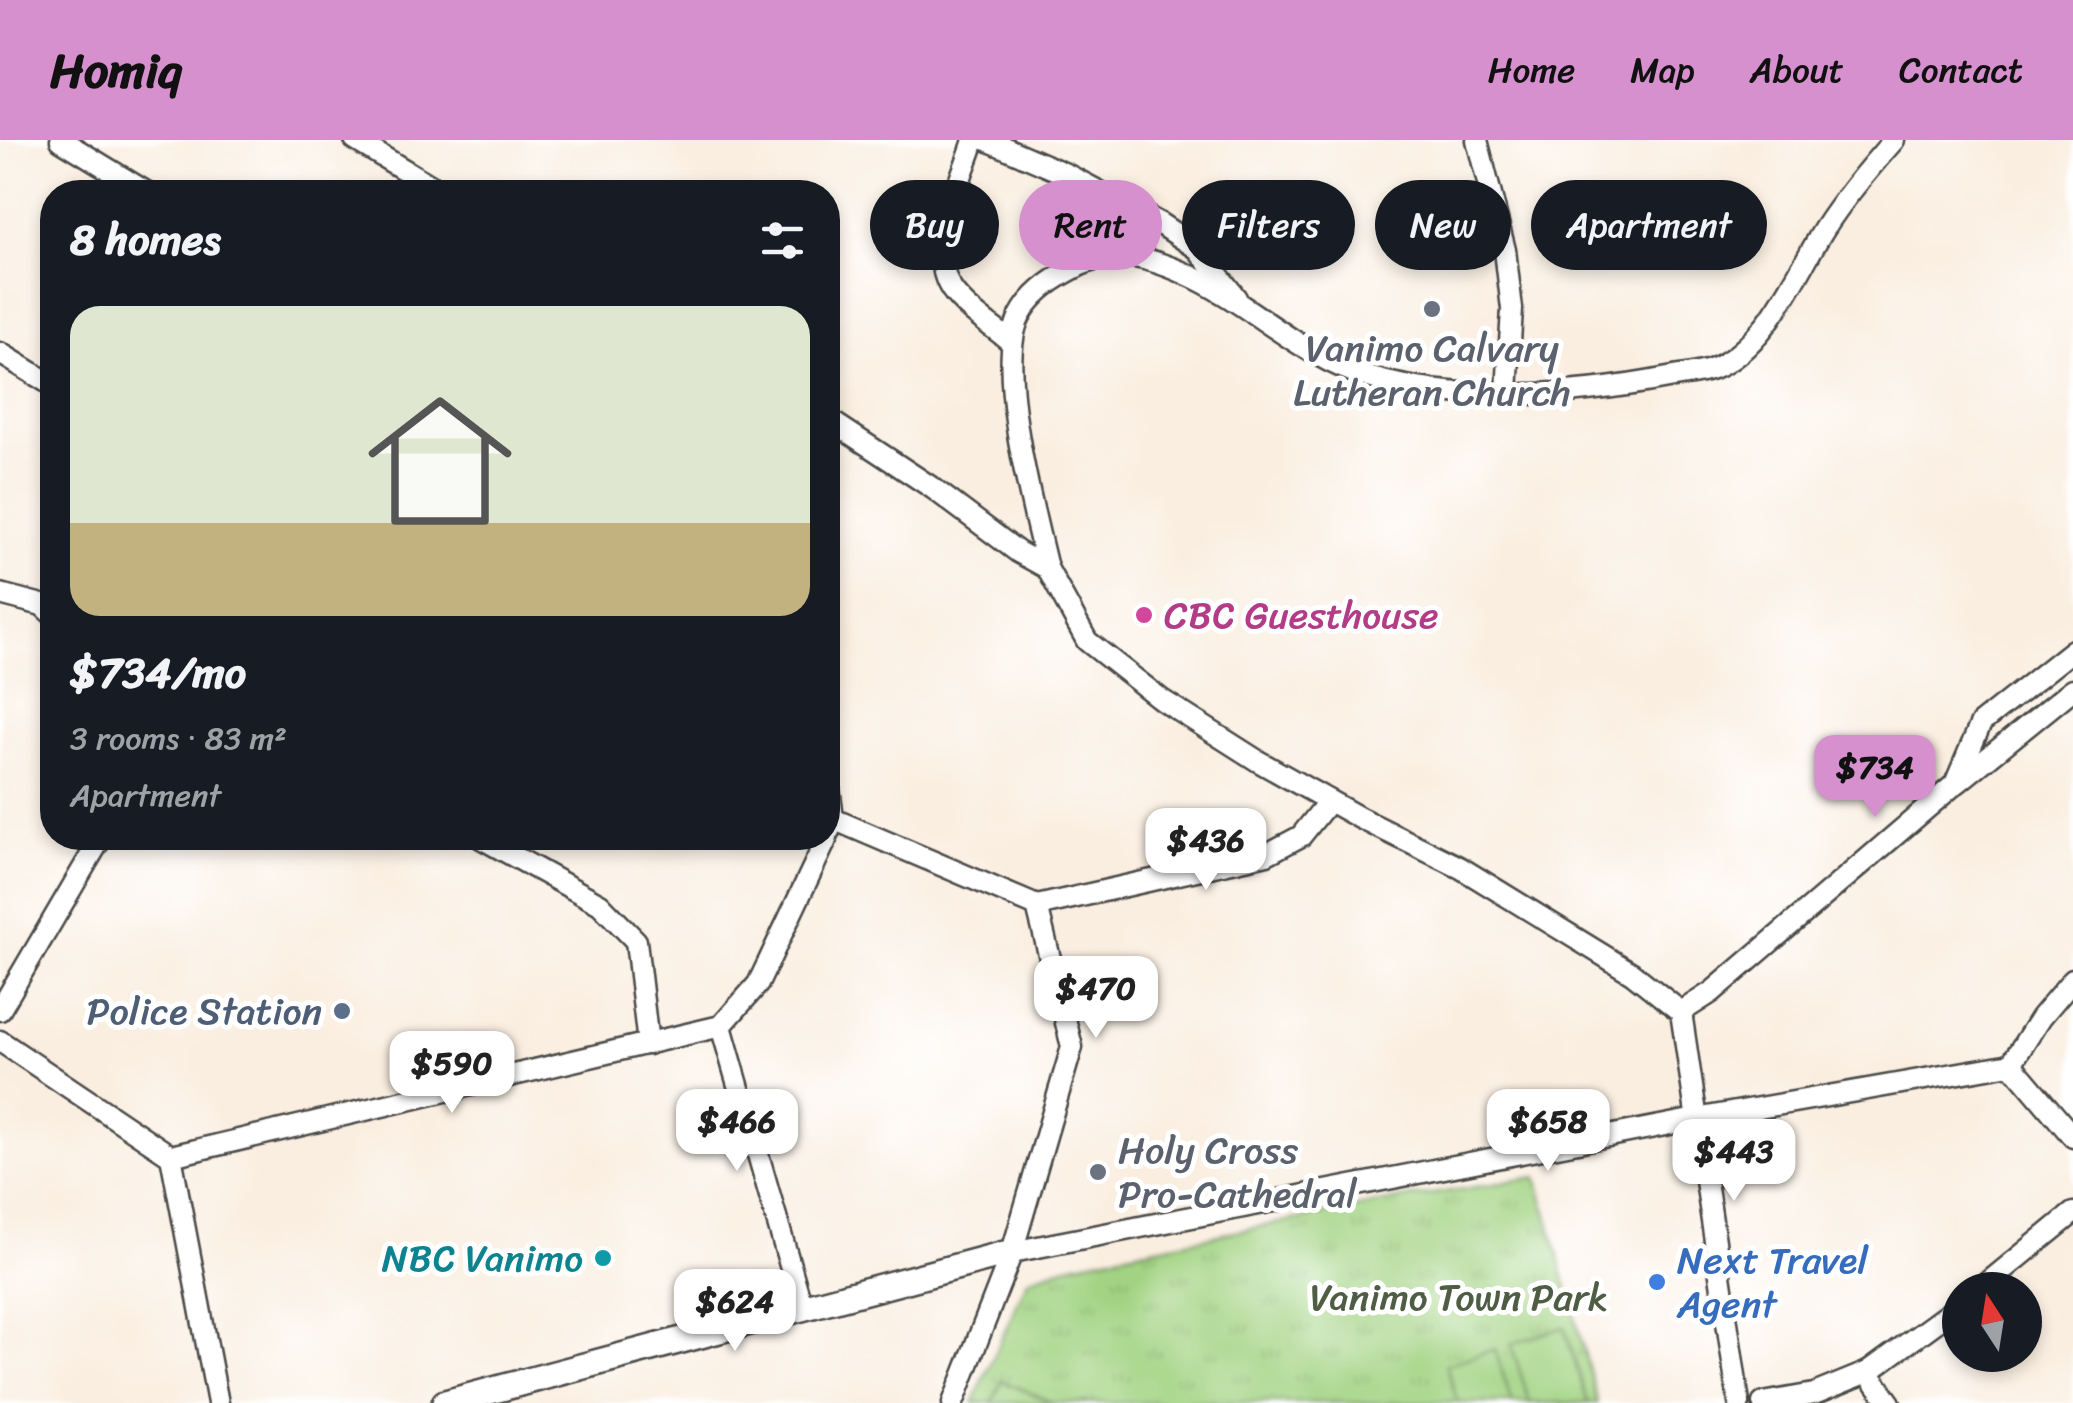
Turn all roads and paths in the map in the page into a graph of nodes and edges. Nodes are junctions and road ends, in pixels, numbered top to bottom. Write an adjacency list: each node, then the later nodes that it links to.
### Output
1 (60, 140): 7 (street)
2 (355, 140): 8 (street)
3 (974, 140): 10 (street)
4 (987, 140): 9 (street)
5 (1477, 140): 13 (street)
6 (1894, 140): 13 (street)
7 (126, 180)
8 (421, 180)
9 (1243, 308): 10 (street); 13 (street)
10 (1011, 342): 15 (street)
11 (0, 352): 12 (street)
12 (40, 377)
13 (1507, 392)
14 (840, 427): 15 (street)
15 (1047, 568): 21 (street)
16 (0, 594): 17 (street)
17 (40, 605)
18 (2073, 650): 20 (street)
19 (2073, 689): 20 (street)
20 (1955, 784): 29 (street)
21 (1329, 801): 26 (street); 29 (street)
22 (840, 835): 26 (street)
23 (94, 850): 28 (street)
24 (503, 850): 32 (street)
25 (820, 850): 30 (street)
26 (1037, 906): 38 (street)
27 (2073, 979): 33 (street)
28 (0, 1010)
29 (1681, 1012): 34 (street)
30 (721, 1026): 32 (street); 40 (street)
31 (0, 1041): 36 (street)
32 (648, 1044): 36 (street)
33 (2011, 1064): 34 (street); 35 (street)
34 (1696, 1119): 38 (street); 46 (street)
35 (2073, 1137)
36 (171, 1156): 43 (street)
37 (2073, 1213): 39 (street)
38 (1012, 1252): 40 (street); 45 (street)
39 (2001, 1272)
40 (802, 1307): 44 (street)
41 (1942, 1318): 42 (street)
42 (1868, 1372): 47 (street); 48 (street)
43 (218, 1403)
44 (445, 1403)
45 (953, 1403)
46 (1739, 1403)
47 (1763, 1403)
48 (1890, 1403)

